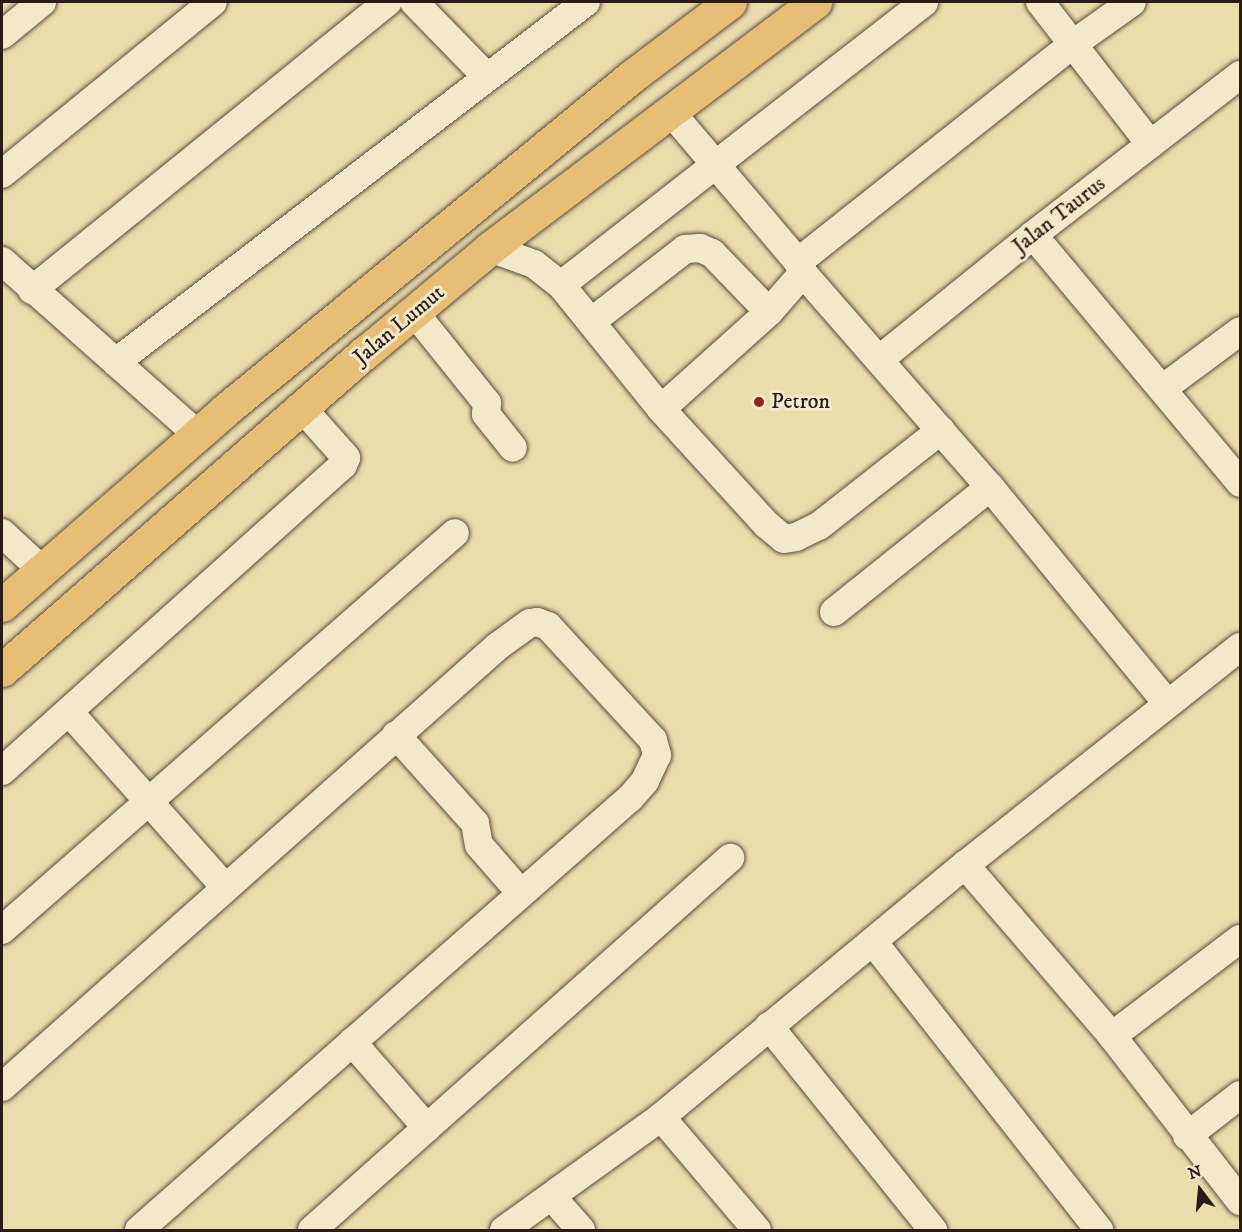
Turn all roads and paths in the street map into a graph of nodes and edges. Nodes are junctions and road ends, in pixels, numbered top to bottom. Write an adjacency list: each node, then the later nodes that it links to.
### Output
1 (42, 2): 11 (street)
2 (213, 2): 18 (street)
3 (388, 2): 24 (street)
4 (414, 2): 14 (street)
5 (586, 2): 14 (street)
6 (730, 2): 35 (main road, Jalan Lumut)
7 (815, 2): 15 (main road, Jalan Lumut)
8 (924, 2): 17 (street)
9 (1040, 2): 12 (street)
10 (1132, 2): 12 (street)
11 (2, 35)
12 (1073, 44): 16 (street); 22 (street)
13 (1240, 75): 16 (street, Jalan Taurus)
14 (486, 76): 30 (street)
15 (670, 111): 17 (street); 20 (main road, Jalan Lumut)
16 (1150, 144): 19 (street, Jalan Taurus)
17 (715, 166): 22 (street); 23 (street)
18 (2, 174)
19 (1033, 235): 29 (street, Jalan Taurus); 31 (street)
20 (490, 248): 23 (street); 25 (main road, Jalan Lumut)
21 (2, 261): 24 (street)
22 (801, 268): 26 (street); 29 (street)
23 (561, 285): 27 (street)
24 (32, 290): 30 (street)
25 (414, 312): 32 (main road, Jalan Lumut); 36 (street)
26 (769, 312): 27 (street); 33 (street)
27 (591, 322): 33 (street)
28 (1240, 332): 31 (street)
29 (880, 358): 34 (street)
30 (116, 362): 35 (street)
31 (1162, 389): 37 (street)
32 (303, 409): 45 (main road, Jalan Lumut); 47 (street)
33 (661, 409): 34 (street)
34 (941, 430): 38 (street)
35 (197, 434): 41 (main road, Jalan Lumut)
36 (513, 448)
37 (1240, 483)
38 (990, 487): 43 (street); 46 (street)
39 (2, 533): 41 (street)
40 (455, 533): 50 (street)
41 (42, 570): 42 (main road, Jalan Lumut)
42 (2, 605)
43 (834, 612)
44 (1240, 646): 46 (street)
45 (2, 670)
46 (1167, 703): 52 (street)
47 (69, 712): 49 (street); 50 (street)
48 (396, 735): 53 (street); 54 (street); 54 (street)
49 (2, 771)
50 (148, 801): 53 (street); 55 (street)
51 (730, 858): 64 (street)
52 (965, 865): 57 (street); 59 (street)
53 (225, 886): 61 (street)
54 (520, 892): 60 (street)
55 (2, 930)
56 (1240, 939): 59 (street)
57 (874, 943): 58 (street); 74 (street)
58 (769, 1026): 63 (street); 73 (street)
59 (1112, 1036): 65 (street)
60 (352, 1042): 64 (street); 68 (street)
61 (4, 1079)
62 (1240, 1095): 65 (street)
63 (661, 1117): 66 (street); 72 (street)
64 (427, 1128): 69 (street)
65 (1187, 1136): 67 (street)
66 (552, 1197): 70 (street); 71 (street)
67 (1240, 1201)
68 (139, 1230)
69 (312, 1230)
70 (504, 1230)
71 (580, 1230)
72 (757, 1230)
73 (933, 1230)
74 (1099, 1230)

